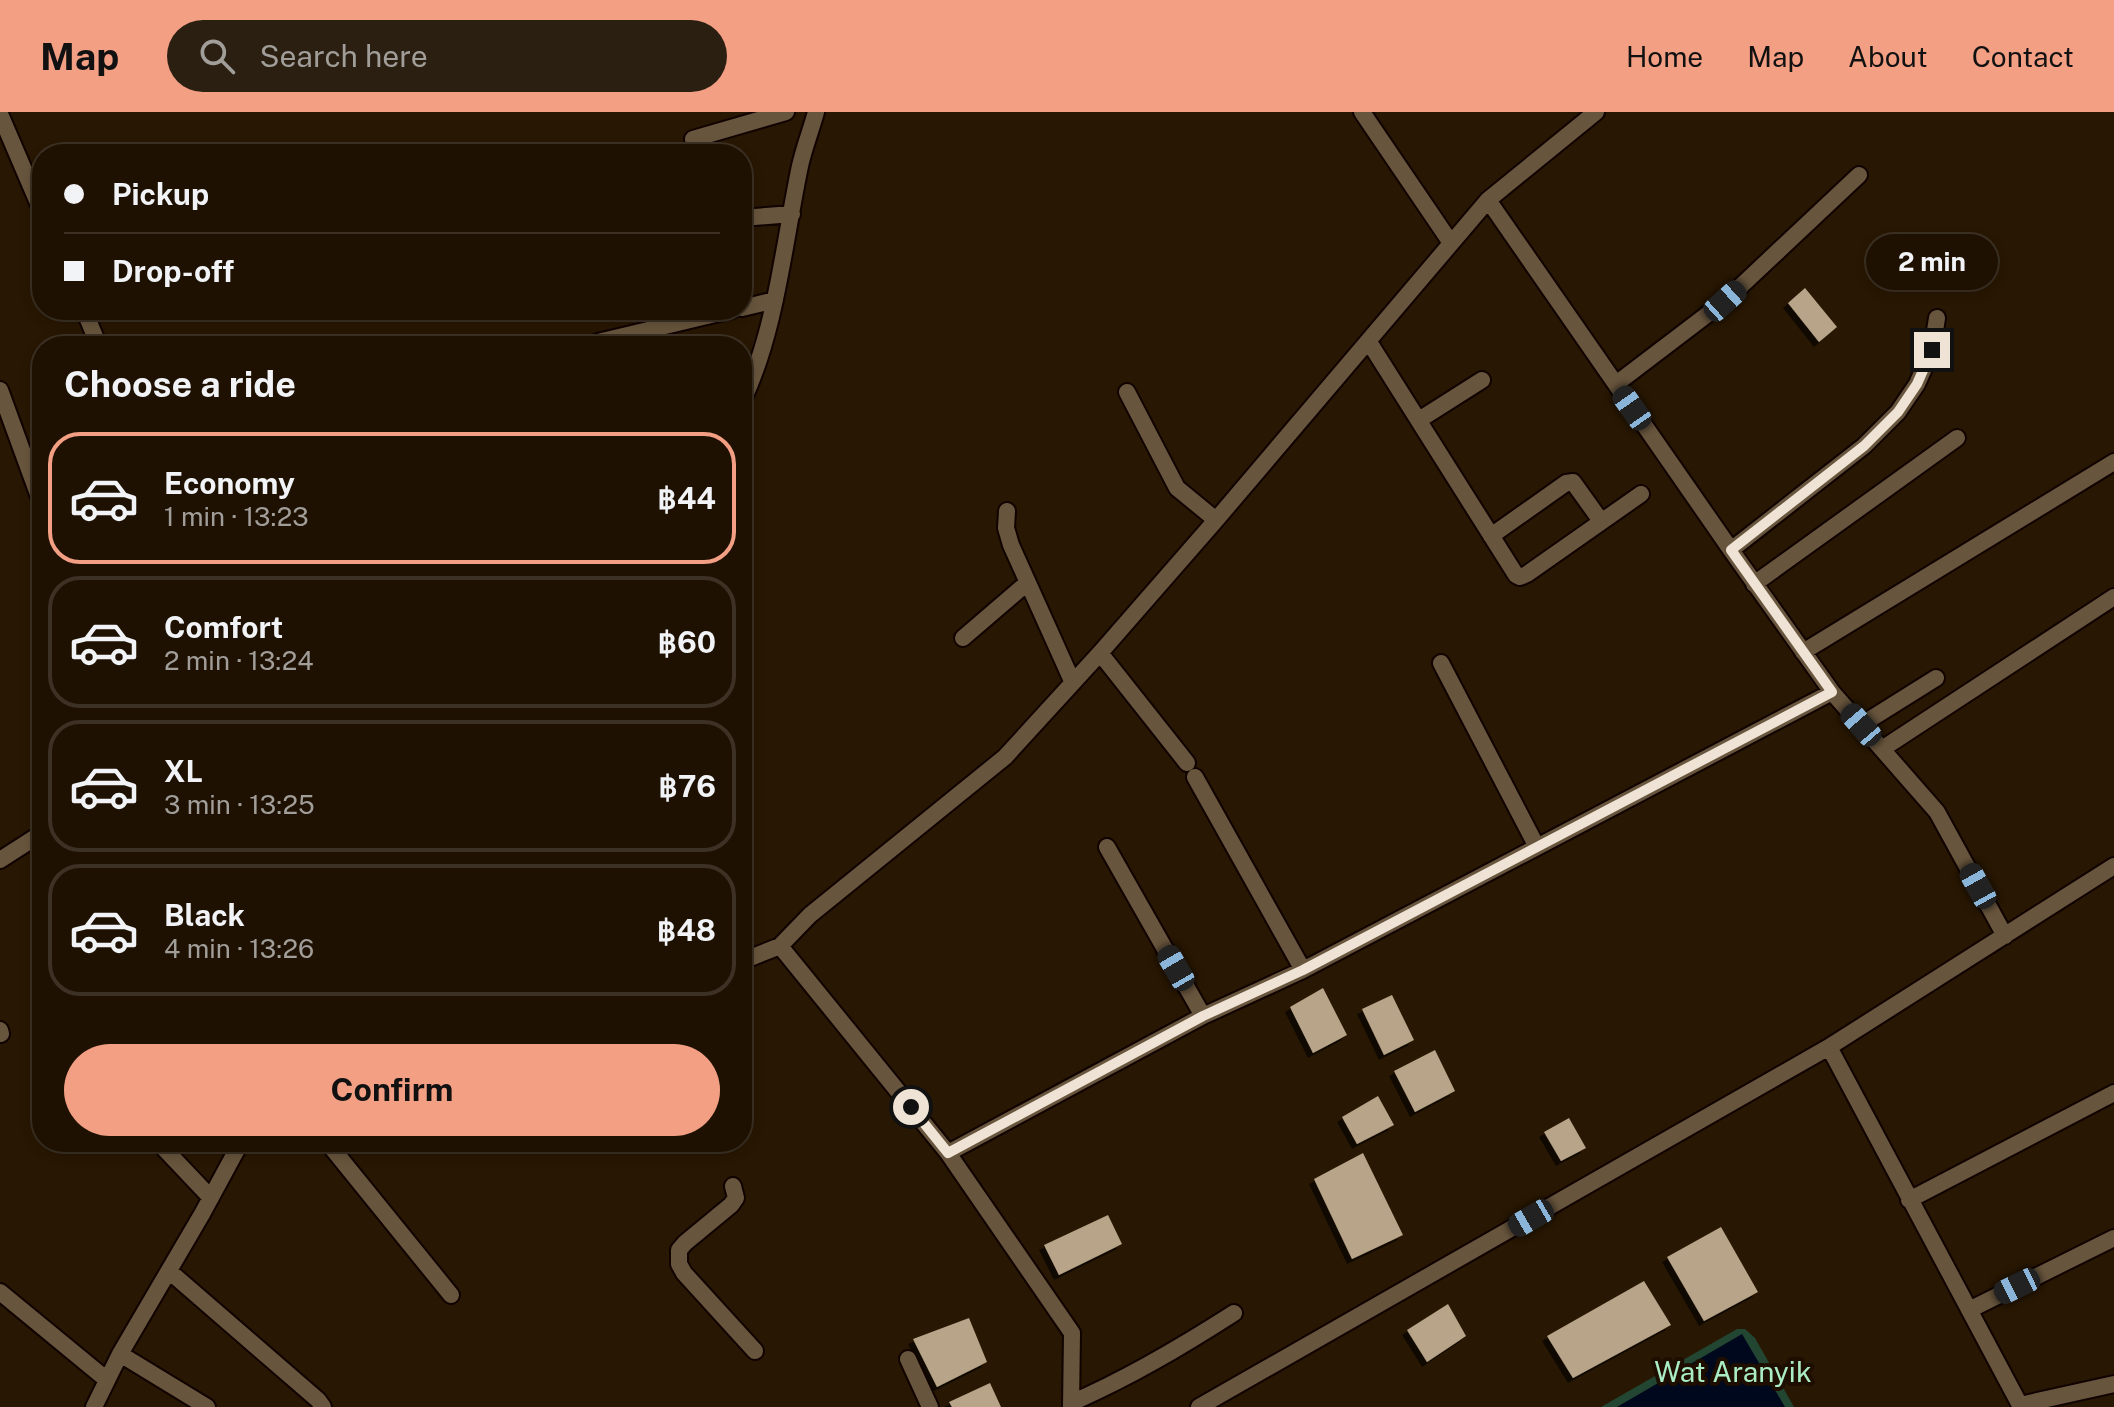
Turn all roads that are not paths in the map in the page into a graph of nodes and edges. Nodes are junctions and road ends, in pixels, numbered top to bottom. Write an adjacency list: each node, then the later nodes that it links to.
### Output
1 (786, 112): 6 (street)
2 (816, 112): 10 (street)
3 (1362, 112): 12 (street)
4 (1596, 112): 9 (street)
5 (0, 114): 8 (street)
6 (693, 139)
7 (1859, 175): 21 (street)
8 (32, 179)
9 (1488, 200): 12 (street); 21 (street)
10 (792, 214): 11 (street); 13 (street)
11 (752, 217)
12 (1451, 243): 18 (street)
13 (775, 300): 14 (street); 20 (street)
14 (752, 306)
15 (1937, 318): 33 (street)
16 (690, 320): 17 (street)
17 (623, 336)
18 (1369, 342): 24 (street); 30 (street)
19 (1482, 380): 24 (street)
20 (752, 381)
21 (1616, 384): 33 (street)
22 (0, 390): 27 (street)
23 (1127, 392): 30 (street)
24 (1419, 420): 32 (street)
25 (1957, 438): 35 (street)
26 (2114, 462): 38 (street)
27 (32, 478)
28 (1641, 494): 31 (street)
29 (1007, 511): 34 (street)
30 (1216, 520): 39 (street)
31 (1601, 521): 32 (street); 32 (street)
32 (1491, 536)
33 (1731, 550): 35 (street)
34 (1027, 583): 37 (street); 42 (street)
35 (1754, 584): 38 (street)
36 (2114, 597): 45 (street)
37 (963, 638)
38 (1803, 652): 43 (street)
39 (1100, 653): 42 (street); 54 (street)
40 (1441, 663): 48 (street)
41 (1936, 678): 44 (street)
42 (1073, 683): 52 (street)
43 (1832, 692): 44 (street); 48 (street)
44 (1861, 725): 45 (street)
45 (1882, 749): 51 (street)
46 (32, 838): 49 (street)
47 (1107, 847): 55 (street)
48 (1537, 847): 54 (street)
49 (2, 855)
50 (2114, 866): 51 (street)
51 (2005, 936): 56 (street)
52 (780, 946): 53 (street); 61 (street)
53 (752, 957)
54 (1303, 970): 55 (street)
55 (1203, 1016): 61 (street)
56 (1829, 1047): 64 (street); 82 (street)
57 (2114, 1093): 64 (street)
58 (167, 1152): 63 (street)
59 (236, 1152): 63 (street)
60 (335, 1152): 68 (street)
61 (948, 1153): 76 (street)
62 (733, 1186): 71 (street)
63 (211, 1198): 66 (street)
64 (1909, 1200): 69 (street)
65 (2114, 1238): 69 (street)
66 (169, 1271): 72 (street); 80 (street)
67 (0, 1292): 74 (street)
68 (451, 1295)
69 (1969, 1310): 77 (street)
70 (1234, 1313): 76 (street)
71 (755, 1351)
72 (120, 1354): 74 (street); 79 (street)
73 (908, 1359): 81 (street)
74 (107, 1380): 78 (street)
75 (2114, 1384): 77 (street)
76 (1071, 1405)
77 (2020, 1406)
78 (94, 1407)
79 (207, 1407)
80 (323, 1407)
81 (930, 1407)
82 (1199, 1407)

